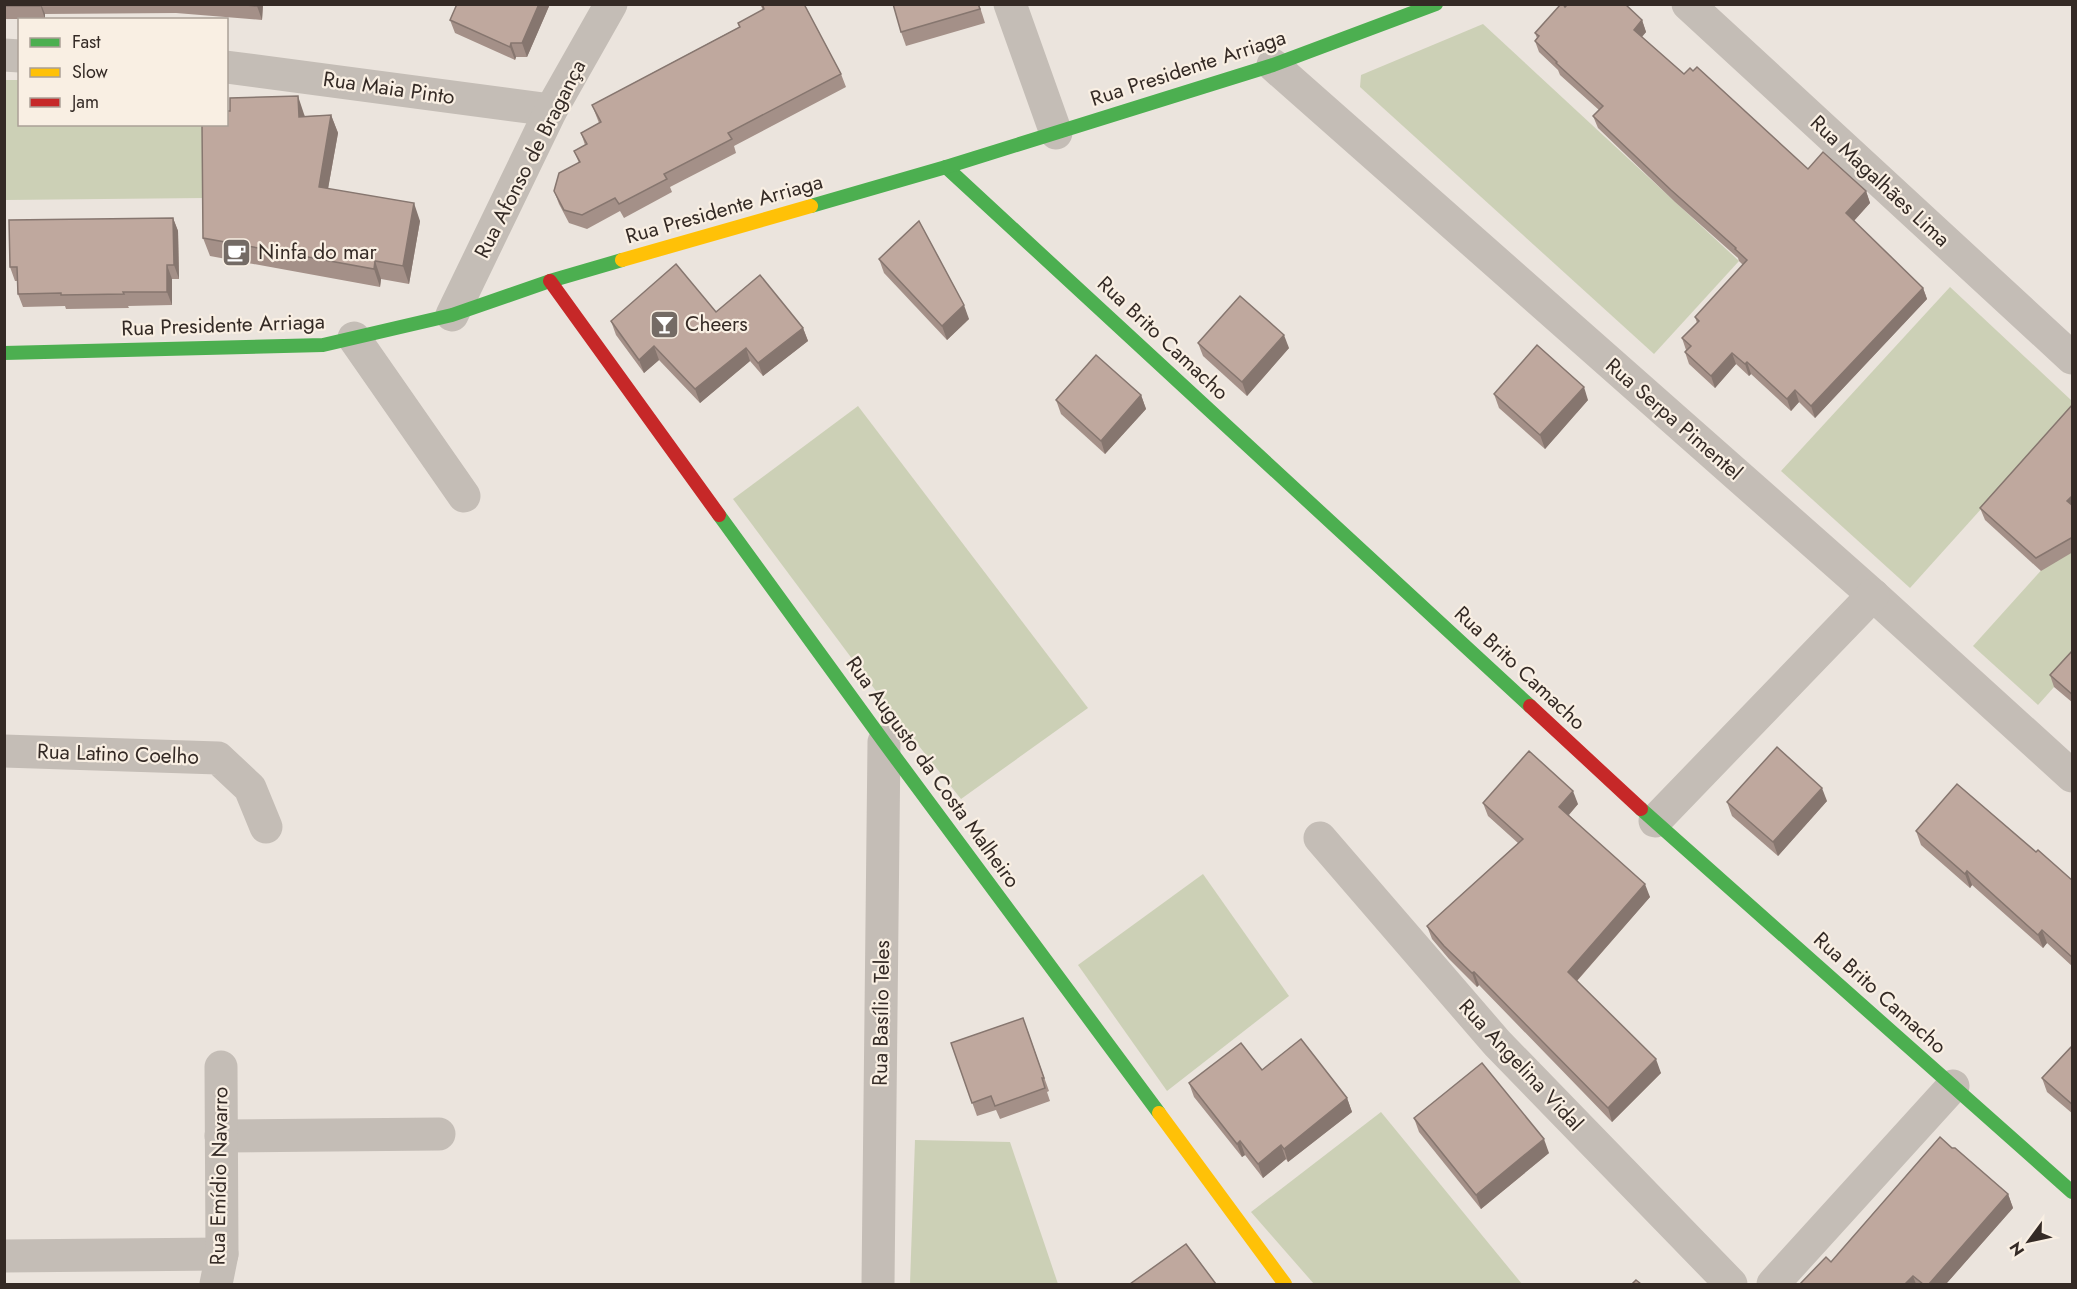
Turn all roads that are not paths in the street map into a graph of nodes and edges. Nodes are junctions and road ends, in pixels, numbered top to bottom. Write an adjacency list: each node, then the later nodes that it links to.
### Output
1 (611, 4): 7 (street, Rua Afonso de Bragança)
2 (1011, 4): 8 (street)
3 (1436, 4): 5 (street, Rua Presidente Arriaga)
4 (1688, 4): 14 (street, Rua Magalhães Lima)
5 (1273, 64): 8 (street, Rua Presidente Arriaga); 16 (street, Rua Serpa Pimentel)
6 (228, 67): 7 (street, Rua Maia Pinto)
7 (551, 110): 11 (street, Rua Afonso de Bragança)
8 (1056, 133): 9 (street, Rua Presidente Arriaga)
9 (946, 167): 10 (street, Rua Presidente Arriaga); 20 (street, Rua Brito Camacho)
10 (550, 281): 11 (street, Rua Presidente Arriaga); 17 (street, Rua Augusto da Costa Malheiro)
11 (452, 315): 12 (street, Rua Presidente Arriaga)
12 (354, 338): 13 (street, Rua Presidente Arriaga); 15 (street)
13 (4, 353)
14 (2073, 358)
15 (464, 496)
16 (1873, 596): 19 (street, Rua Serpa Pimentel); 20 (street)
17 (884, 742): 30 (street, Rua Basílio Teles); 31 (street, Rua Augusto da Costa Malheiro)
18 (4, 751): 21 (street, Rua Latino Coelho)
19 (2073, 776)
20 (1655, 821): 24 (street, Rua Brito Camacho)
21 (266, 827)
22 (1320, 838): 32 (street, Rua Angelina Vidal)
23 (221, 1067): 26 (street, Rua Emídio Navarro)
24 (1953, 1086): 27 (street, Rua Brito Camacho); 33 (street)
25 (439, 1134): 26 (street)
26 (221, 1136): 29 (street, Rua Emídio Navarro)
27 (2073, 1192)
28 (4, 1256): 29 (street)
29 (219, 1269)
30 (878, 1284)
31 (1285, 1284)
32 (1731, 1284)
33 (1773, 1284)

